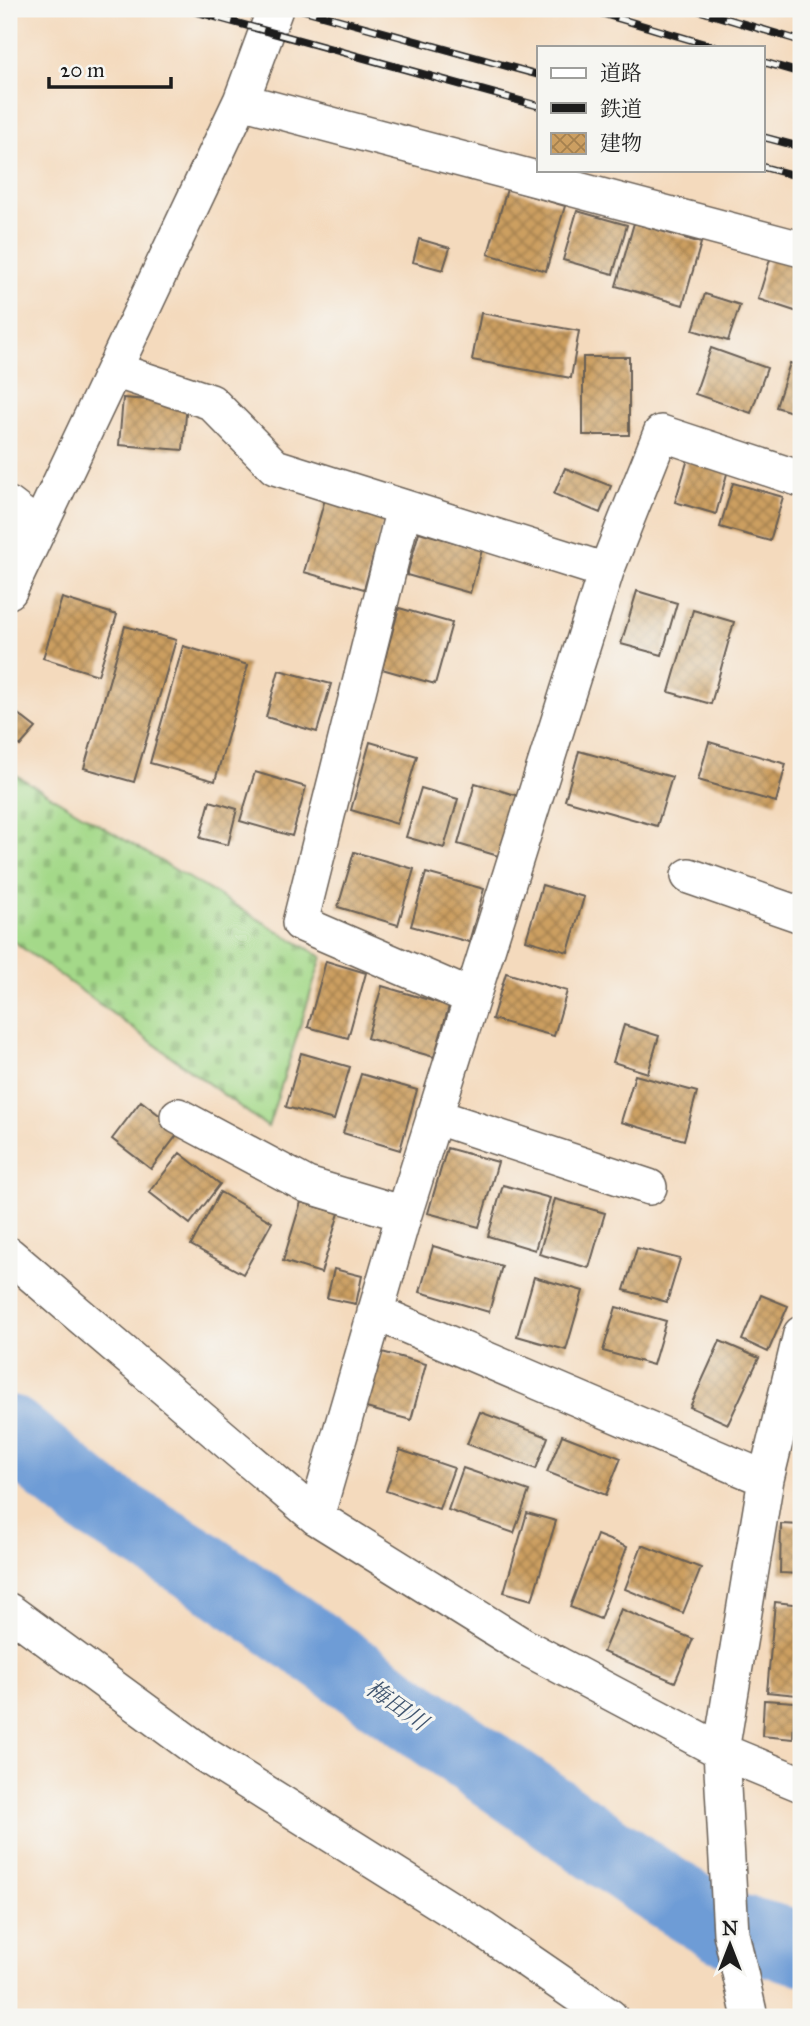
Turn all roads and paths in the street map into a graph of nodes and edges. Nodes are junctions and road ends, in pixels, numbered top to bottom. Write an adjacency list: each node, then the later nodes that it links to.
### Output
1 (275, 9): 2 (street)
2 (241, 101): 3 (street); 4 (street)
3 (801, 249)
4 (114, 370): 7 (street); 8 (street)
5 (801, 479): 9 (street)
6 (9, 505): 8 (street)
7 (404, 508): 9 (street); 13 (street)
8 (39, 528): 10 (street)
9 (606, 571): 13 (street)
10 (9, 591)
11 (689, 876): 12 (street)
12 (801, 915)
13 (471, 997): 15 (street)
14 (178, 1116): 17 (street)
15 (434, 1116): 16 (street); 17 (street)
16 (649, 1187)
17 (404, 1214): 19 (street)
18 (9, 1255): 22 (street)
19 (375, 1312): 21 (street); 22 (street)
20 (801, 1334): 21 (street)
21 (765, 1479): 24 (street)
22 (316, 1517): 24 (street)
23 (9, 1611): 26 (street)
24 (722, 1752): 25 (street); 27 (street)
25 (801, 1784)
26 (610, 2017)
27 (750, 2017)

